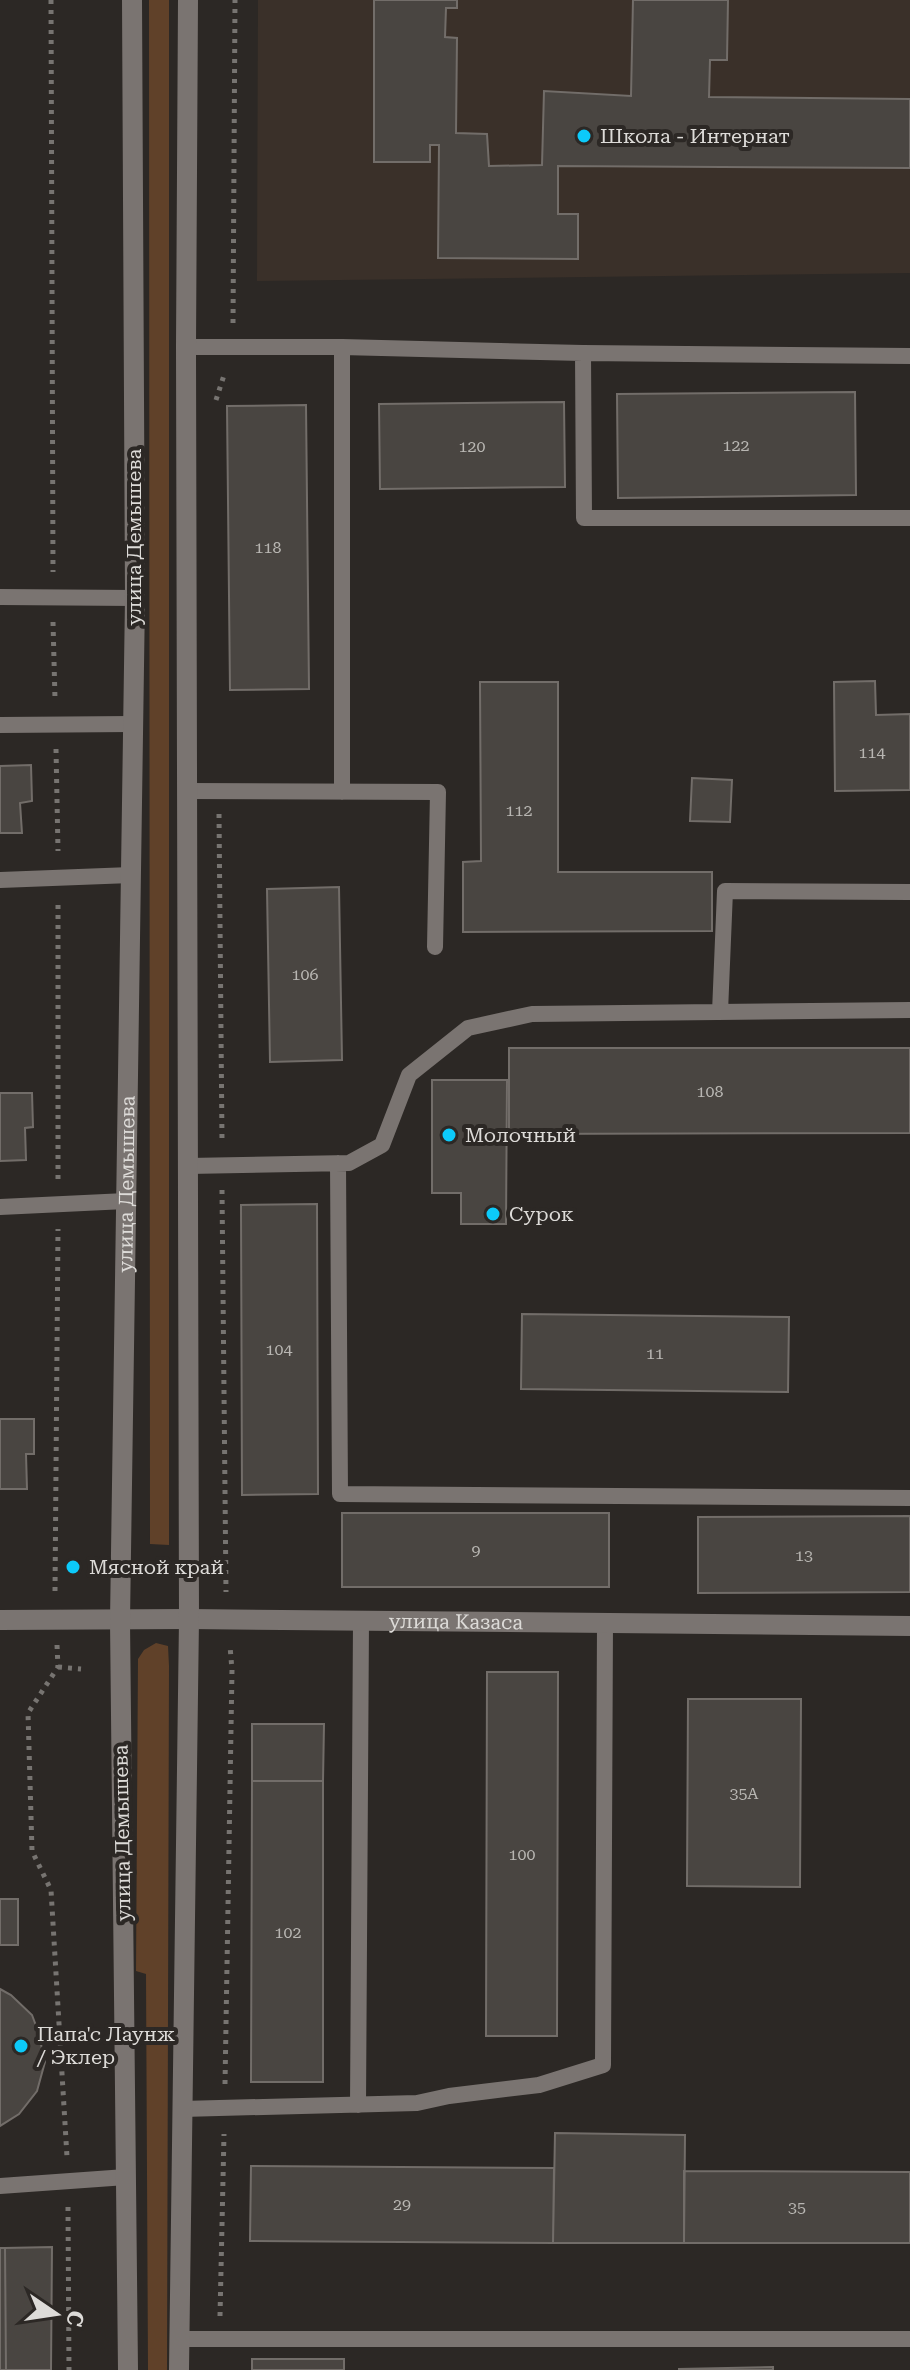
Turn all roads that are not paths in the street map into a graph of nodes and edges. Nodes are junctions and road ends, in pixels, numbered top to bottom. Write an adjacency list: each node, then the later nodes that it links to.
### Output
1 (132, 0): 9 (street, улица Демышева)
2 (188, 0): 3 (street)
3 (186, 347): 4 (lane); 12 (street)
4 (342, 347): 5 (lane); 13 (lane)
5 (583, 353): 6 (lane); 7 (lane)
6 (910, 356)
7 (910, 518)
8 (0, 597): 9 (lane)
9 (135, 598): 10 (street, улица Демышева)
10 (132, 724): 11 (lane); 14 (street, улица Демышева)
11 (0, 725)
12 (187, 791): 13 (lane); 21 (street)
13 (342, 792): 17 (lane)
14 (131, 875): 15 (lane); 22 (street, улица Демышева)
15 (0, 880)
16 (910, 892): 19 (lane)
17 (435, 947)
18 (910, 1010): 19 (lane)
19 (720, 1012): 20 (lane)
20 (338, 1163): 21 (lane); 24 (lane)
21 (188, 1166): 25 (street)
22 (126, 1201): 23 (lane); 27 (street, улица Демышева)
23 (0, 1207)
24 (910, 1498)
25 (189, 1619): 27 (street, улица Казаса); 28 (street, улица Казаса); 32 (street)
26 (0, 1620): 27 (street, улица Казаса)
27 (120, 1621): 33 (street, улица Демышева)
28 (361, 1621): 29 (street, улица Казаса); 31 (lane)
29 (605, 1623): 30 (street, улица Казаса); 31 (lane)
30 (910, 1626)
31 (358, 2105): 32 (lane)
32 (182, 2109): 35 (street)
33 (126, 2177): 34 (lane); 37 (street, улица Демышева)
34 (0, 2186)
35 (179, 2339): 36 (lane); 38 (street)
36 (910, 2339)
37 (128, 2370)
38 (179, 2370)

